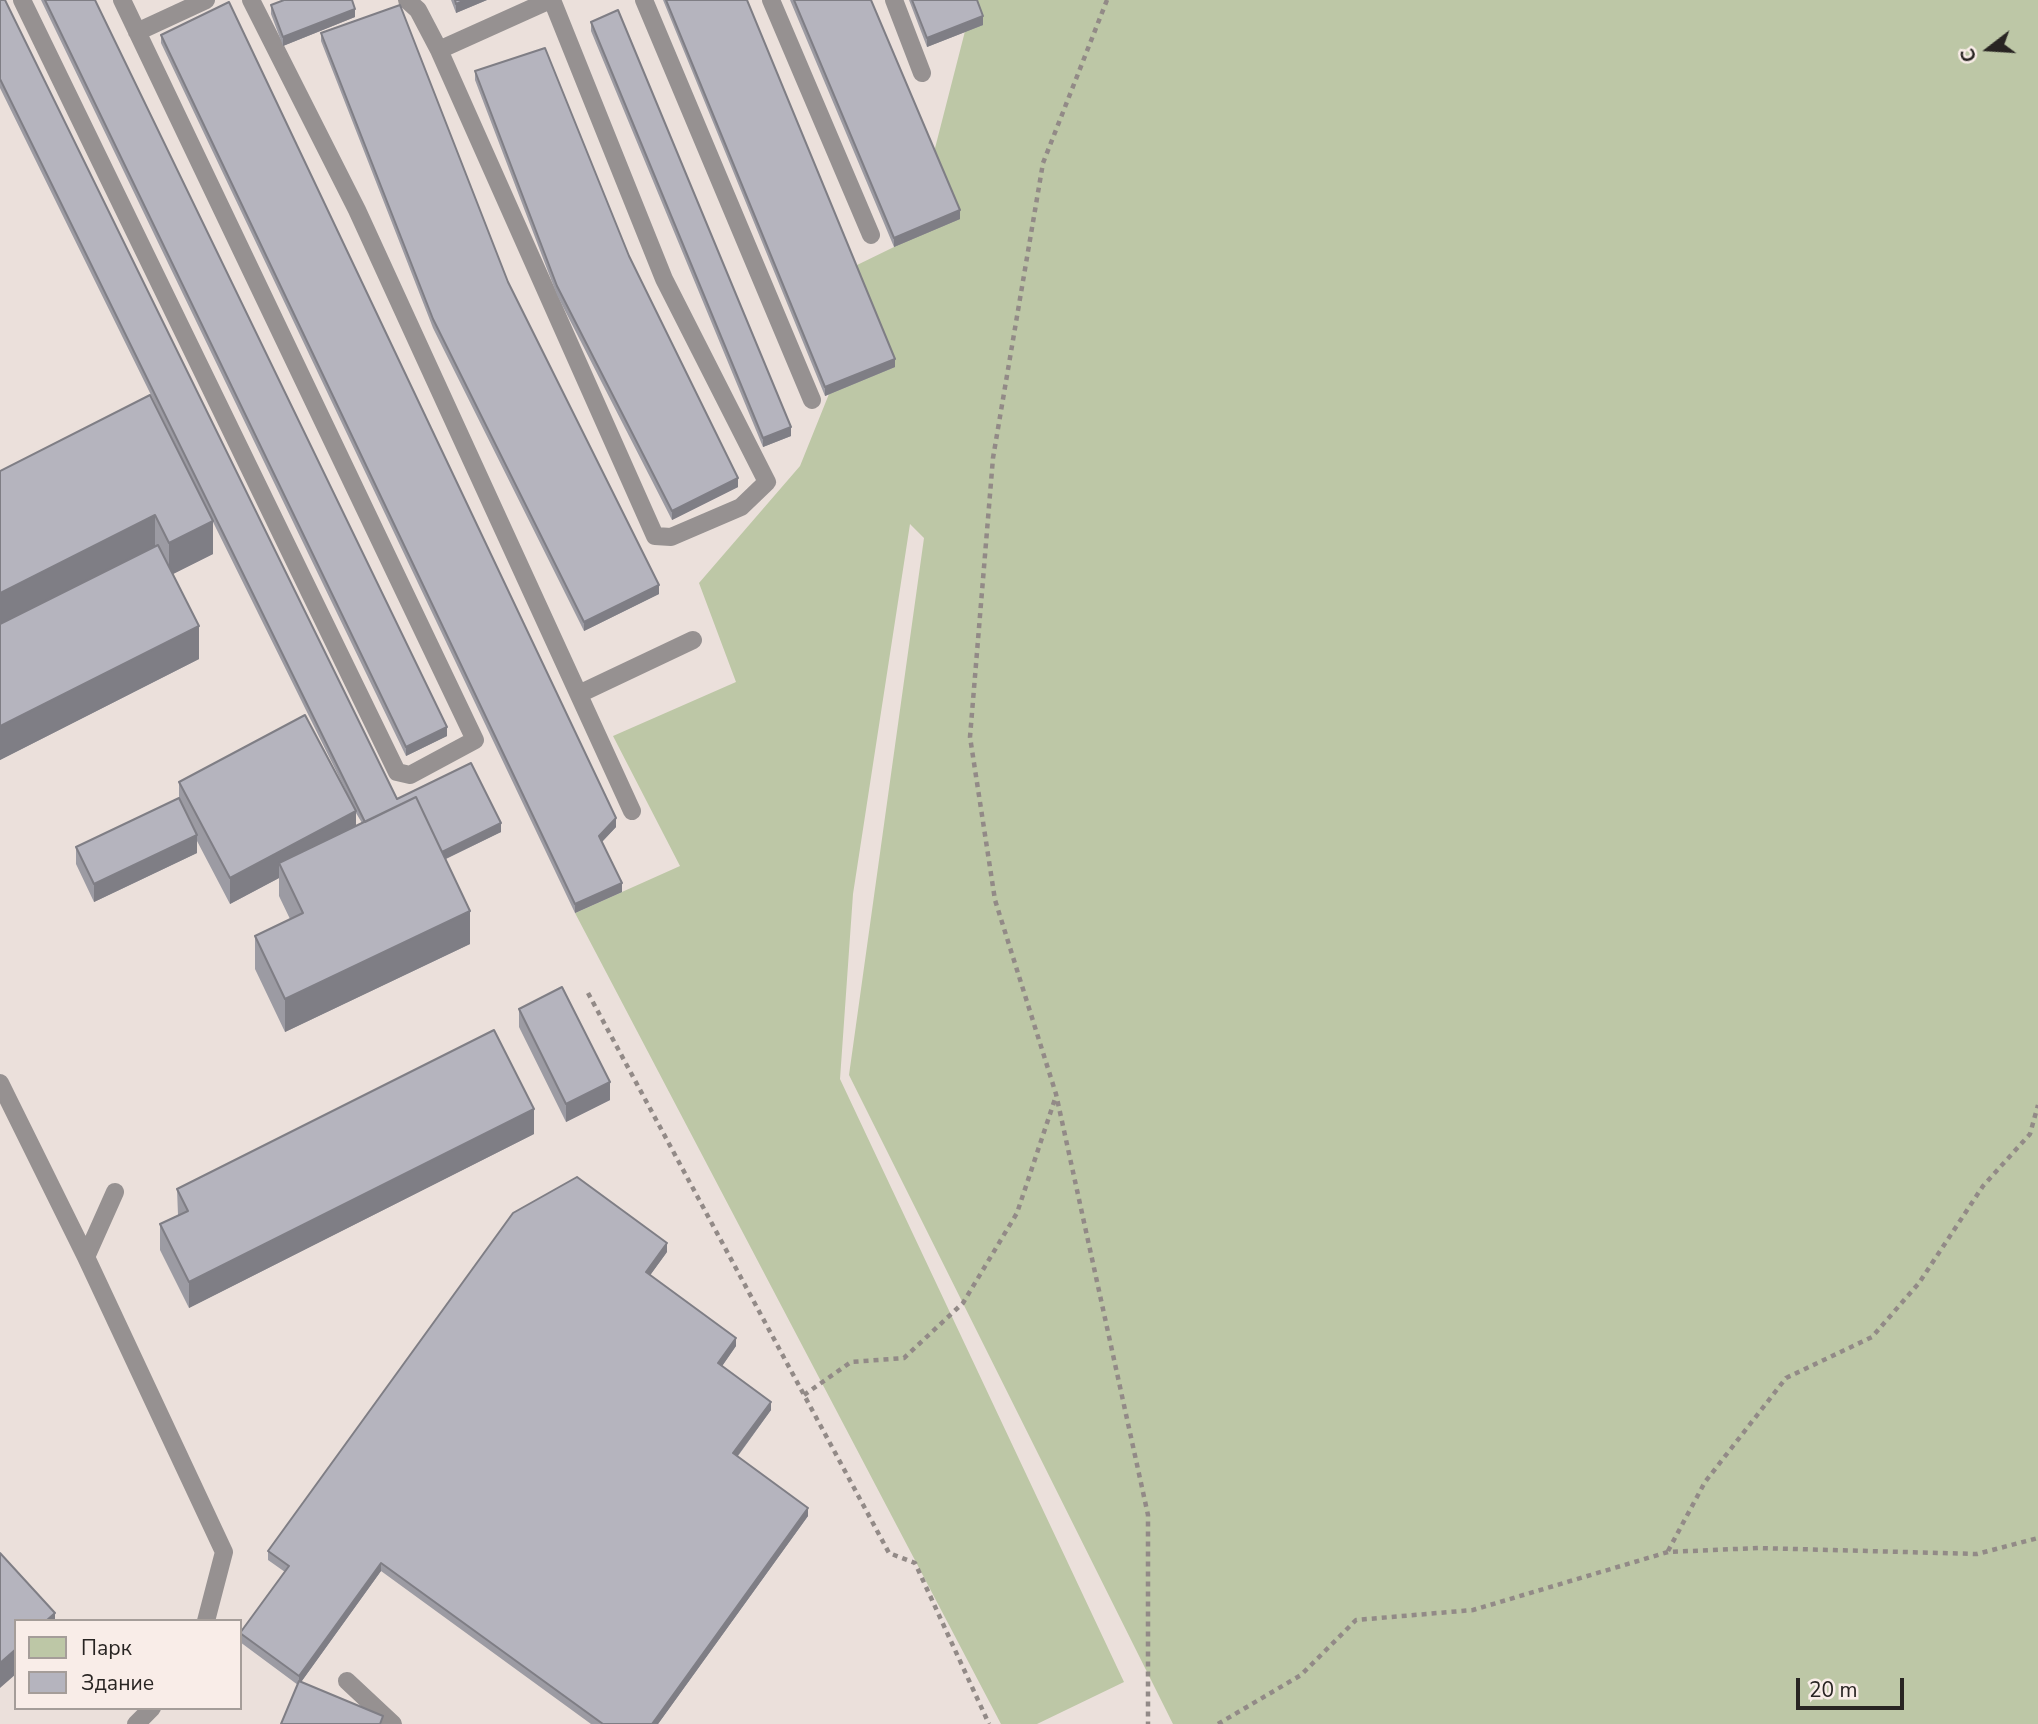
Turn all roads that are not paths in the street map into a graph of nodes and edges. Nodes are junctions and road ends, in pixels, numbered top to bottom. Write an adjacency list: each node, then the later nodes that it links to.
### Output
1 (22, 0): 10 (lane)
2 (122, 0): 10 (lane)
3 (205, 0): 10 (lane)
4 (251, 0): 16 (lane)
5 (407, 0): 11 (lane)
6 (551, 0): 11 (lane); 11 (lane)
7 (644, 0): 14 (lane)
8 (771, 0): 13 (lane)
9 (894, 0): 12 (lane)
10 (137, 32)
11 (439, 50)
12 (922, 73)
13 (871, 235)
14 (813, 400)
15 (693, 640): 16 (lane)
16 (579, 694): 17 (lane)
17 (632, 811)
18 (0, 1083): 20 (lane)
19 (115, 1192): 20 (lane)
20 (86, 1257): 21 (lane)
21 (207, 1619)
22 (347, 1681): 25 (lane)
23 (150, 1710): 24 (lane)
24 (136, 1724)
25 (393, 1724)

